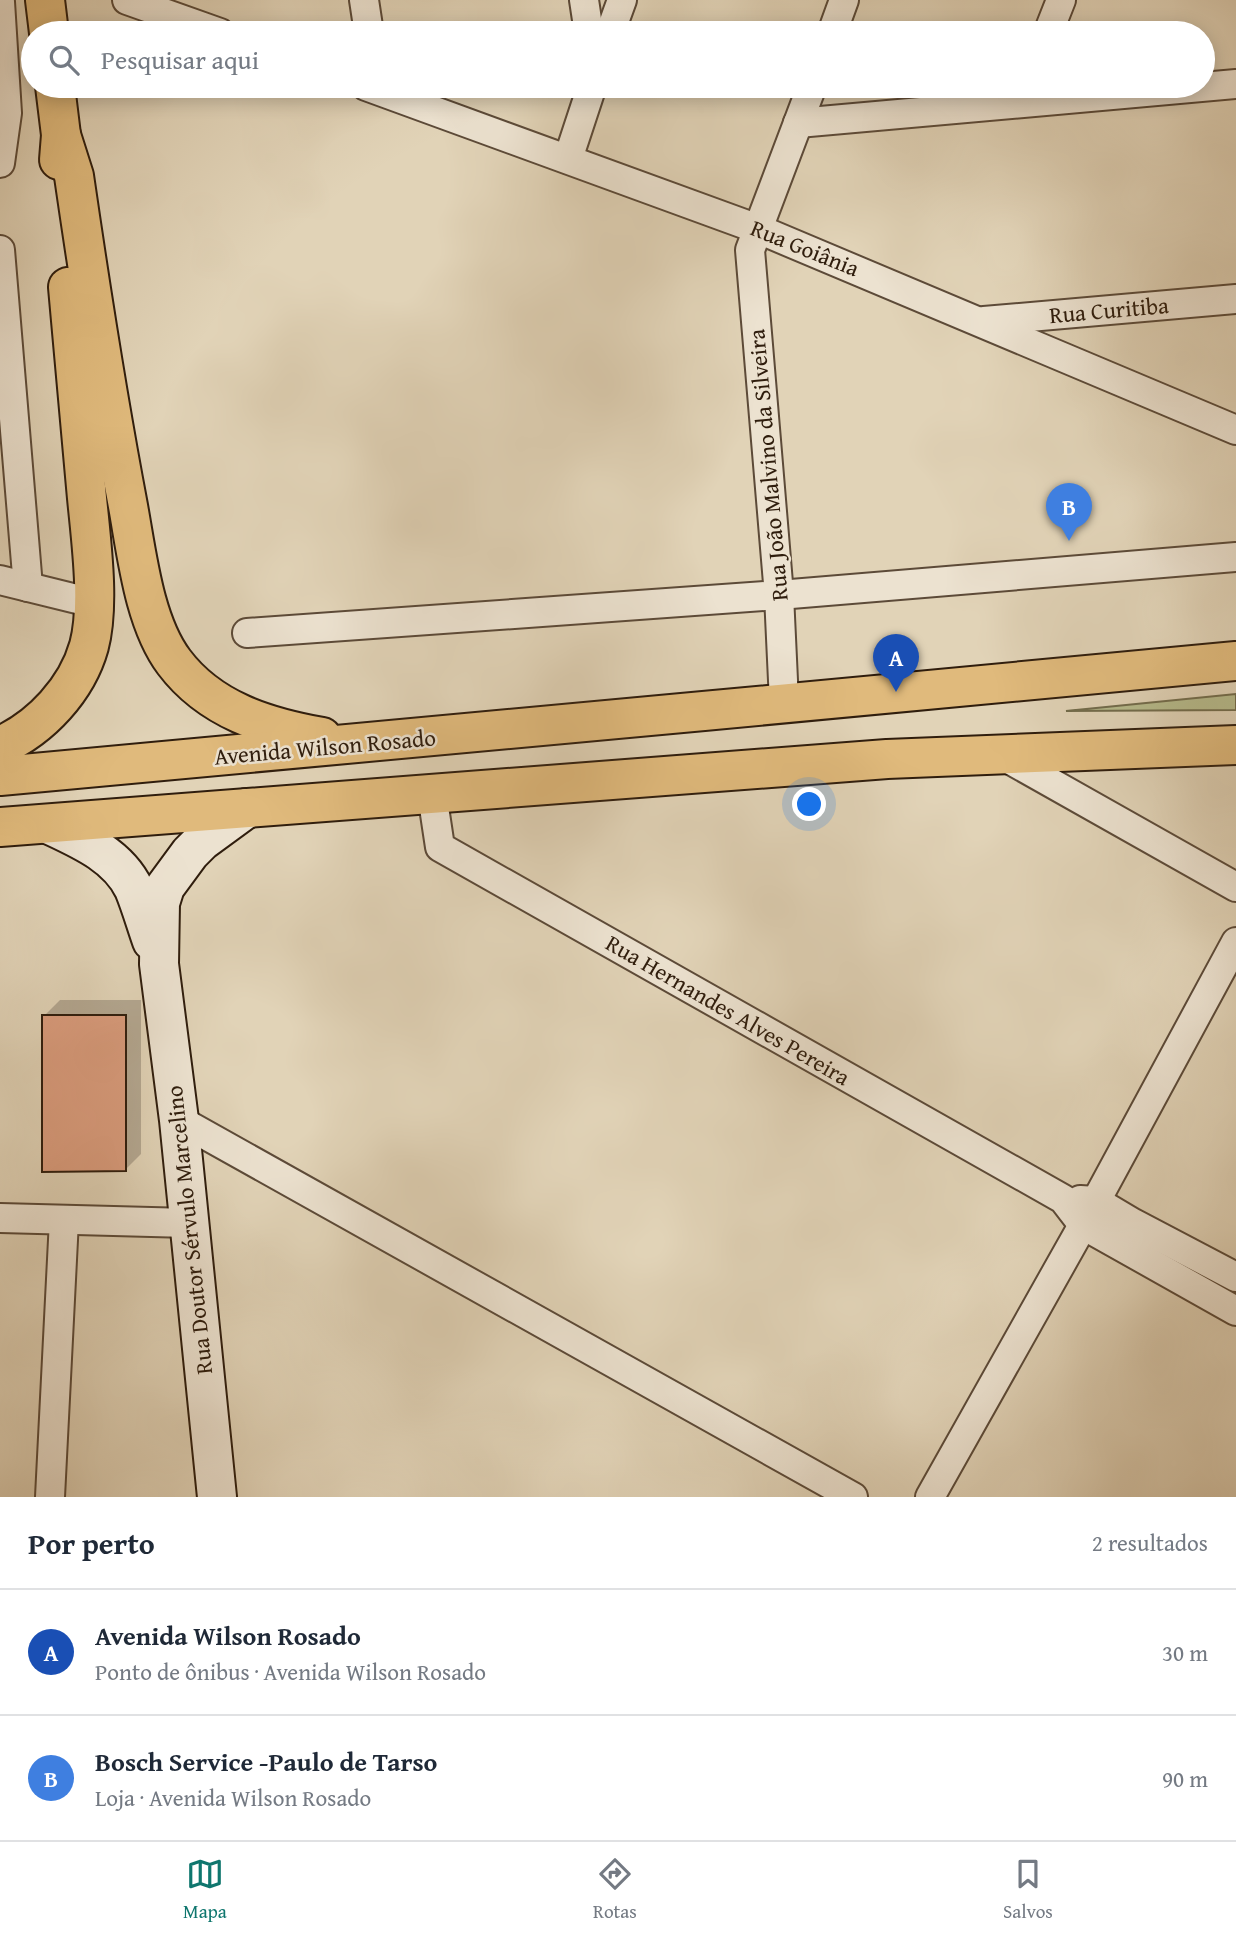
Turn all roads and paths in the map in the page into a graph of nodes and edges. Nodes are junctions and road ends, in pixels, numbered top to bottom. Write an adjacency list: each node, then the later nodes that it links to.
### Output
1 (45, 0): 9 (highway)
2 (127, 0): 10 (street)
3 (364, 0): 11 (street)
4 (584, 0): 12 (street)
5 (622, 0): 13 (street)
6 (844, 0): 14 (street)
7 (1061, 0): 15 (street)
8 (0, 2): 26 (street)
9 (48, 21)
10 (186, 21)
11 (367, 21)
12 (587, 21)
13 (614, 21)
14 (836, 21)
15 (1053, 21)
16 (1236, 84): 17 (street)
17 (1215, 85)
18 (56, 98): 24 (highway)
19 (403, 98): 25 (street, Rua Goiânia)
20 (588, 98): 25 (street)
21 (807, 98): 23 (street, Rua João Malvino da Silveira)
22 (994, 98): 23 (street)
23 (798, 123): 27 (street, Rua João Malvino da Silveira)
24 (61, 135): 36 (highway); 40 (highway)
25 (568, 159): 27 (street, Rua Goiânia)
26 (0, 163)
27 (758, 229): 30 (street, Rua Goiânia); 35 (street, Rua João Malvino da Silveira)
28 (0, 250): 34 (street)
29 (1236, 299): 30 (street, Rua Curitiba)
30 (982, 321): 31 (street, Rua Goiânia)
31 (1236, 430)
32 (1236, 557): 35 (street)
33 (0, 580): 34 (street)
34 (28, 587): 36 (street)
35 (779, 595): 37 (street); 39 (street, Rua João Malvino da Silveira)
36 (93, 603): 42 (highway)
37 (247, 633)
38 (1236, 661): 39 (highway, Avenida Wilson Rosado)
39 (784, 702): 40 (highway, Avenida Wilson Rosado)
40 (366, 745): 44 (highway, Avenida Wilson Rosado)
41 (1236, 745): 43 (highway)
42 (0, 746)
43 (998, 753): 45 (highway); 49 (street)
44 (0, 776)
45 (432, 794): 46 (highway); 53 (street, Rua Hernandes Alves Pereira)
46 (247, 808): 47 (highway); 51 (main road, Rua Doutor Sérvulo Marcelino)
47 (48, 824): 48 (highway); 51 (main road, Rua Doutor Sérvulo Marcelino)
48 (0, 827)
49 (1236, 887)
50 (1236, 942): 53 (street)
51 (159, 964): 52 (main road, Rua Doutor Sérvulo Marcelino)
52 (178, 1120): 56 (main road, Rua Doutor Sérvulo Marcelino); 61 (street)
53 (1089, 1213): 57 (street, Rua Hernandes Alves Pereira); 58 (street, Rua Hernandes Alves Pereira); 62 (street)
54 (0, 1218): 55 (street)
55 (64, 1220): 56 (street); 59 (street)
56 (189, 1223): 60 (main road, Rua Doutor Sérvulo Marcelino)
57 (1236, 1277)
58 (1236, 1311)
59 (50, 1497)
60 (217, 1497)
61 (852, 1497)
62 (930, 1497)

